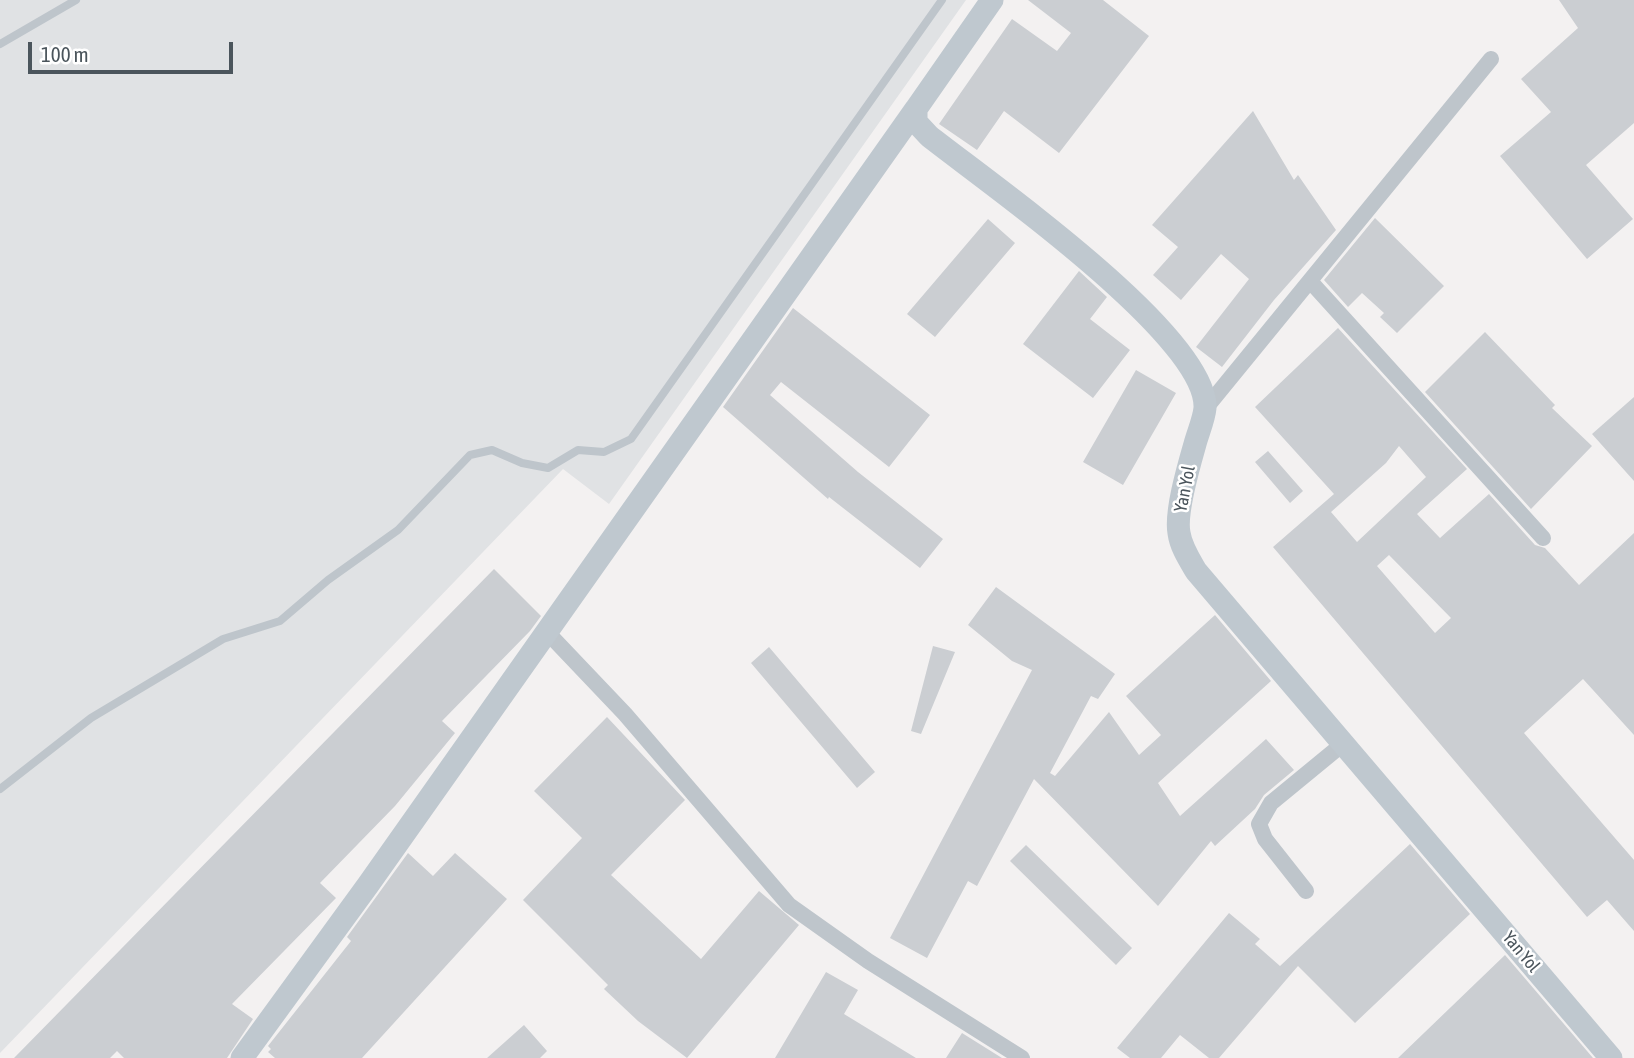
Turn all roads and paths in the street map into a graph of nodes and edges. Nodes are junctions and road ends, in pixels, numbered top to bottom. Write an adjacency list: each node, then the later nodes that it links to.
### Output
1 (76, 0): 4 (lane)
2 (942, 0): 12 (lane)
3 (992, 0): 6 (street)
4 (0, 44)
5 (1491, 60): 7 (street)
6 (916, 109): 8 (street, Yan Yol); 10 (street)
7 (1310, 281): 8 (street); 9 (street)
8 (1205, 409): 11 (street, Yan Yol)
9 (1543, 538)
10 (547, 632): 14 (street); 15 (street)
11 (1344, 743): 13 (street); 16 (street, Yan Yol)
12 (0, 789)
13 (1306, 891)
14 (242, 1058)
15 (1022, 1058)
16 (1611, 1058)

